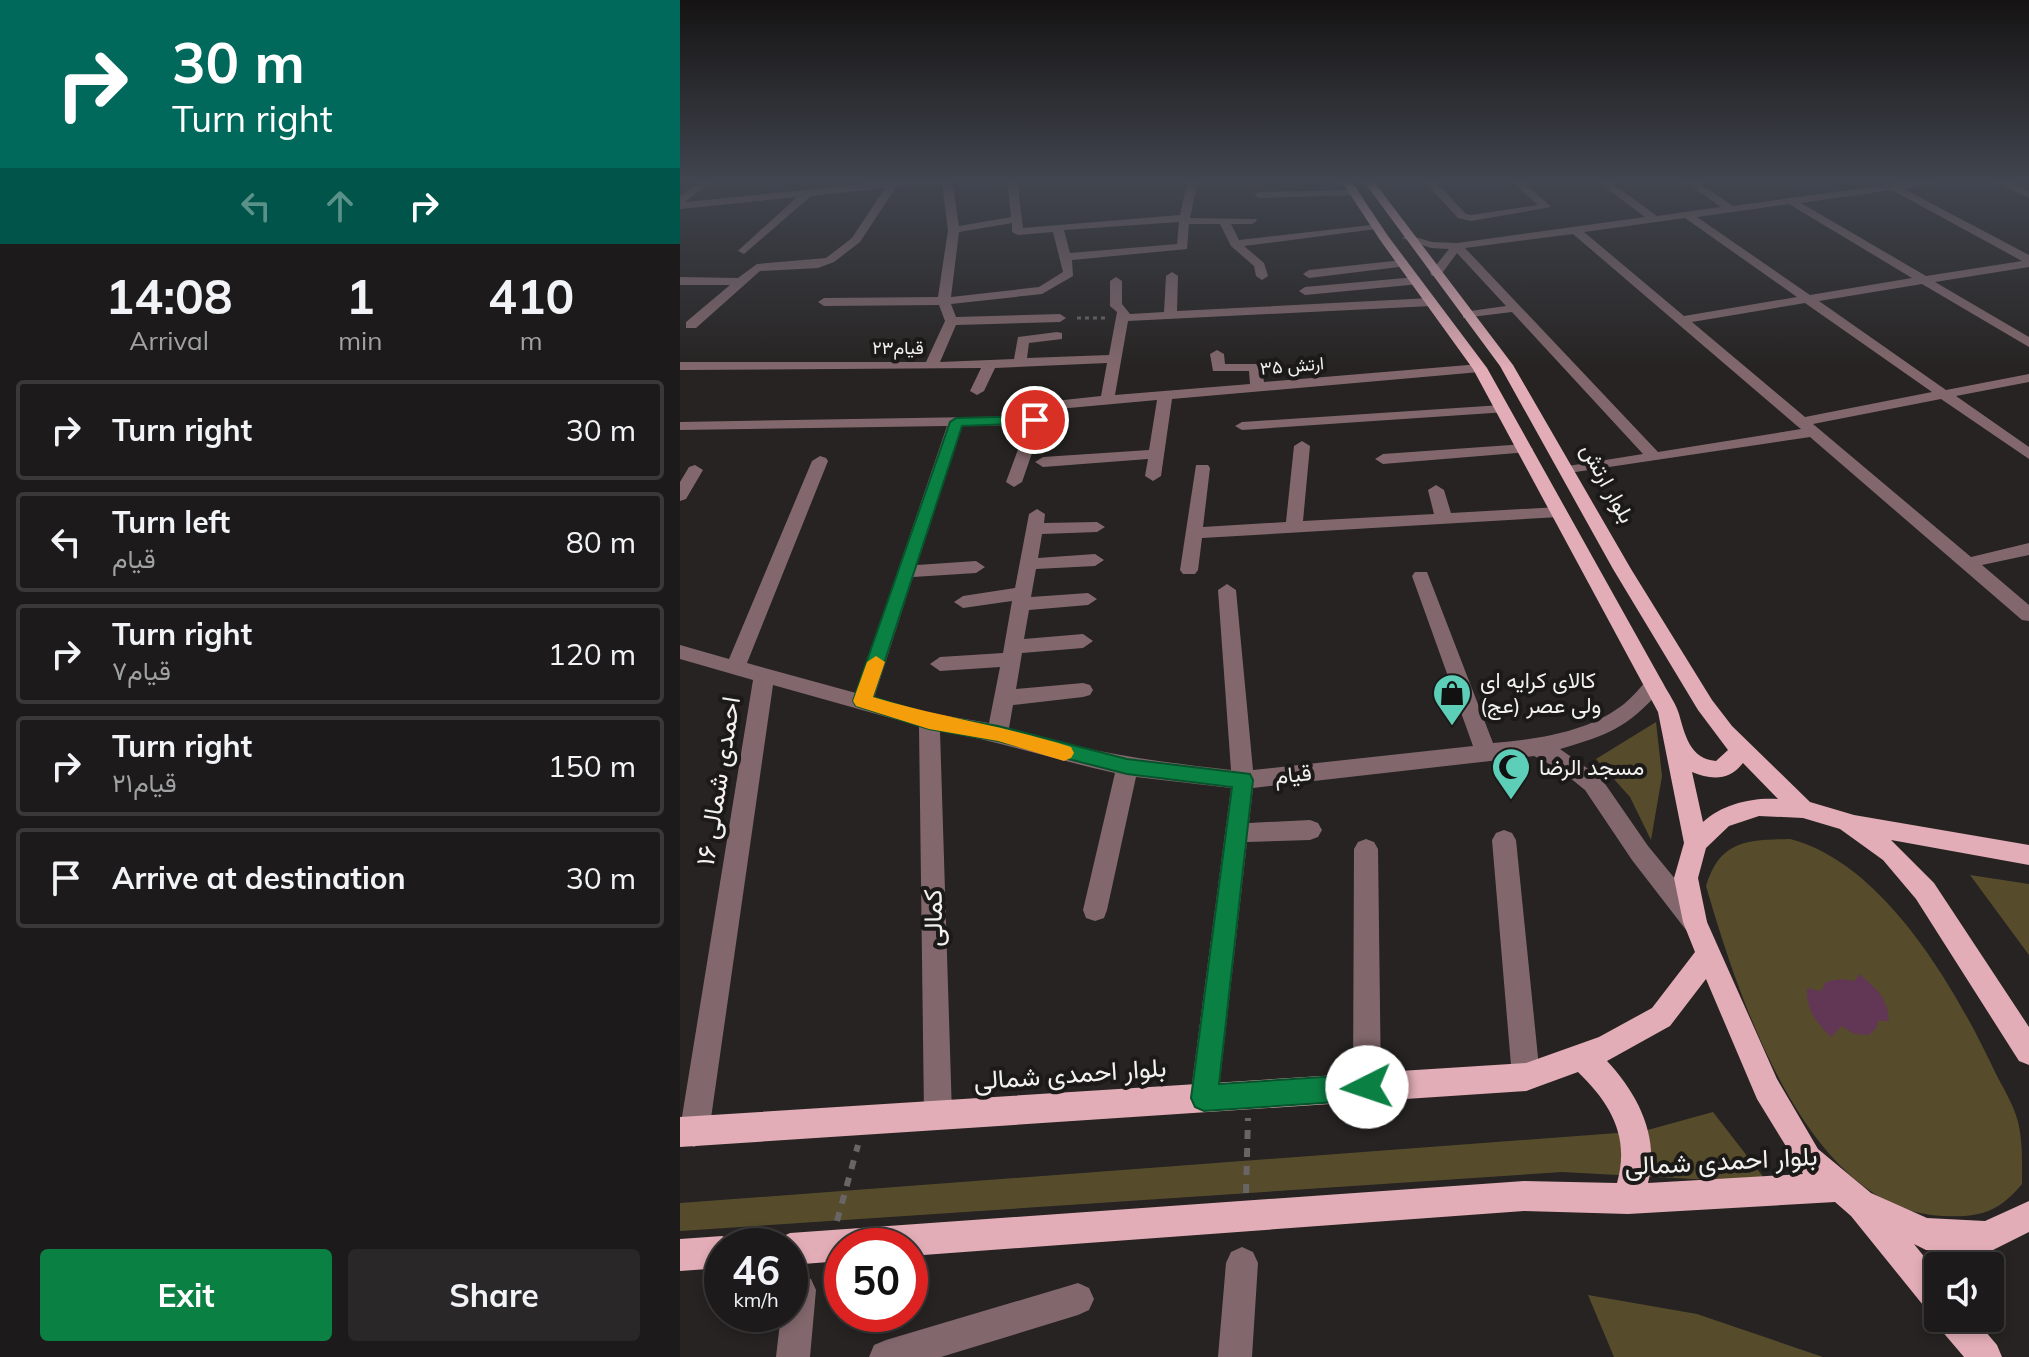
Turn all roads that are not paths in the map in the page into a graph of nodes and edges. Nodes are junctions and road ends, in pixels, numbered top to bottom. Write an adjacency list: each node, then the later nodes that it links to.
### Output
1 (754, 242): 20 (street)
2 (853, 242): 33 (street)
3 (952, 242): 36 (street)
4 (1061, 242): 22 (street)
5 (1121, 242): 21 (street)
6 (1183, 242): 21 (street)
7 (1248, 242): 17 (street)
8 (1293, 242): 19 (street)
9 (1388, 242): 24 (main road)
10 (1411, 242): 25 (main road, بلوار ارتش)
11 (1422, 242): 18 (street)
12 (1484, 242): 18 (street)
13 (1590, 242): 46 (street)
14 (1726, 242): 35 (street)
15 (1860, 242): 29 (street)
16 (1995, 242): 23 (street)
17 (1235, 244): 28 (street)
18 (1457, 246): 25 (street); 39 (street)
19 (1298, 250)
20 (744, 251)
21 (1120, 252): 22 (street)
22 (1064, 257): 36 (street)
23 (2029, 261): 29 (street)
24 (1403, 264): 26 (street); 32 (main road)
25 (1436, 273): 42 (main road, بلوار ارتش)
26 (1309, 274)
27 (1172, 276): 43 (street)
28 (1262, 276)
29 (1923, 280): 35 (street); 50 (street)
30 (680, 281): 33 (street)
31 (1116, 281): 45 (street)
32 (1416, 281): 34 (street); 38 (main road)
33 (741, 282): 41 (street)
34 (1305, 291)
35 (1808, 299): 46 (street); 61 (street)
36 (944, 301): 37 (street); 47 (street)
37 (824, 302)
38 (1431, 302): 43 (street); 57 (main road)
39 (1515, 308): 42 (street); 74 (street)
40 (680, 310): 41 (street)
41 (707, 311): 48 (street)
42 (1467, 315): 80 (main road, بلوار ارتش)
43 (1170, 316): 45 (street)
44 (1060, 318): 47 (street)
45 (1122, 318): 52 (street)
46 (1681, 320): 69 (street)
47 (951, 321): 56 (street)
48 (691, 325)
49 (1057, 336): 53 (street)
50 (2029, 343)
51 (1217, 354): 59 (street)
52 (1116, 359): 53 (street, قیام۲۳); 63 (street)
53 (1020, 363): 54 (street, قیام۲۳)
54 (990, 364): 56 (street, قیام۲۳); 60 (street)
55 (680, 366): 56 (street, قیام۲۳)
56 (931, 366)
57 (1480, 368): 59 (street, ارتش ۳۵); 64 (main road)
58 (2029, 378): 61 (street)
59 (1257, 387): 62 (street, ارتش ۳۵)
60 (977, 391)
61 (1944, 394): 69 (street); 73 (street)
62 (1165, 395): 63 (street, ارتش ۳۵); 72 (street)
63 (1107, 402): 65 (street, ارتش ۳۵)
64 (1502, 409): 68 (street); 71 (main road)
65 (1035, 420): 66 (street); 82 (street)
66 (956, 422): 67 (street); 96 (street)
67 (680, 426)
68 (1242, 426)
69 (1807, 427): 74 (street); 92 (street)
70 (1302, 446): 88 (street)
71 (1525, 449): 75 (street); 85 (main road)
72 (1156, 454): 77 (street); 81 (street)
73 (2029, 454)
74 (1655, 458): 80 (street)
75 (1383, 459)
76 (820, 461): 107 (street)
77 (1043, 462)
78 (1202, 468): 89 (street)
79 (695, 470): 84 (street)
80 (1568, 471): 115 (main road, بلوار ارتش)
81 (1153, 476)
82 (1014, 482)
83 (1436, 490): 86 (street)
84 (680, 496)
85 (1559, 512): 86 (street); 109 (main road)
86 (1444, 519): 88 (street)
87 (1097, 527): 93 (street)
88 (1294, 527): 89 (street)
89 (1193, 533): 95 (street)
90 (2029, 549): 92 (street)
91 (1095, 560): 93 (street)
92 (1968, 563): 102 (street)
93 (1028, 564): 99 (street)
94 (976, 567): 96 (street)
95 (1189, 570)
96 (907, 572): 112 (street)
97 (1421, 576): 118 (street)
98 (1227, 590): 120 (street)
99 (1023, 598): 100 (street); 101 (street); 105 (street)
100 (1088, 599)
101 (963, 602)
102 (2029, 615)
103 (1083, 641): 105 (street)
104 (680, 652): 107 (street, قیام)
105 (1014, 653): 106 (street); 111 (street)
106 (940, 664)
107 (735, 669): 108 (street, قیام)
108 (764, 676): 112 (street, قیام); 138 (street, احمدی شمالی ۱۶)
109 (1654, 685): 116 (main road); 117 (street, قیام)
110 (1083, 690): 111 (street)
111 (1006, 698): 114 (street)
112 (863, 701): 113 (street, قیام)
113 (929, 721): 114 (street, قیام); 137 (street, کمالی)
114 (998, 733): 119 (street, قیام)
115 (1733, 738): 116 (main road); 121 (main road, بلوار ارتش)
116 (1673, 739): 126 (main road)
117 (1537, 747): 118 (street, قیام); 130 (street)
118 (1486, 752): 120 (street, قیام)
119 (1127, 767): 120 (street, قیام); 129 (street)
120 (1243, 780): 124 (street)
121 (1803, 809): 122 (main road); 126 (main road)
122 (1847, 822): 128 (main road); 132 (main road)
123 (1310, 830): 124 (street)
124 (1238, 833): 136 (street)
125 (1504, 840): 134 (street)
126 (1696, 843): 130 (main road)
127 (1366, 849): 135 (street)
128 (2029, 855)
129 (1095, 910)
130 (1695, 922): 131 (main road)
131 (1709, 955): 133 (main road, بلوار احمدی شمالی); 139 (main road)
132 (2029, 1051)
133 (1583, 1057): 134 (main road, بلوار احمدی شمالی); 140 (main road)
134 (1526, 1077): 135 (main road, بلوار احمدی شمالی)
135 (1367, 1087): 136 (main road, بلوار احمدی شمالی)
136 (1204, 1098): 137 (main road, بلوار احمدی شمالی)
137 (938, 1114): 138 (main road, بلوار احمدی شمالی)
138 (687, 1132)
139 (1850, 1195): 140 (main road, بلوار احمدی شمالی); 141 (main road); 146 (main road)
140 (1628, 1199): 142 (main road, بلوار احمدی شمالی)
141 (2029, 1216)
142 (808, 1248)
143 (704, 1253): 144 (main road)
144 (680, 1255)
145 (1242, 1263): 152 (street)
146 (1924, 1282)
147 (1078, 1299): 151 (street)
148 (796, 1332): 150 (street)
149 (1964, 1332): 153 (main road)
150 (793, 1357)
151 (886, 1357)
152 (1235, 1357)
153 (1985, 1357)

